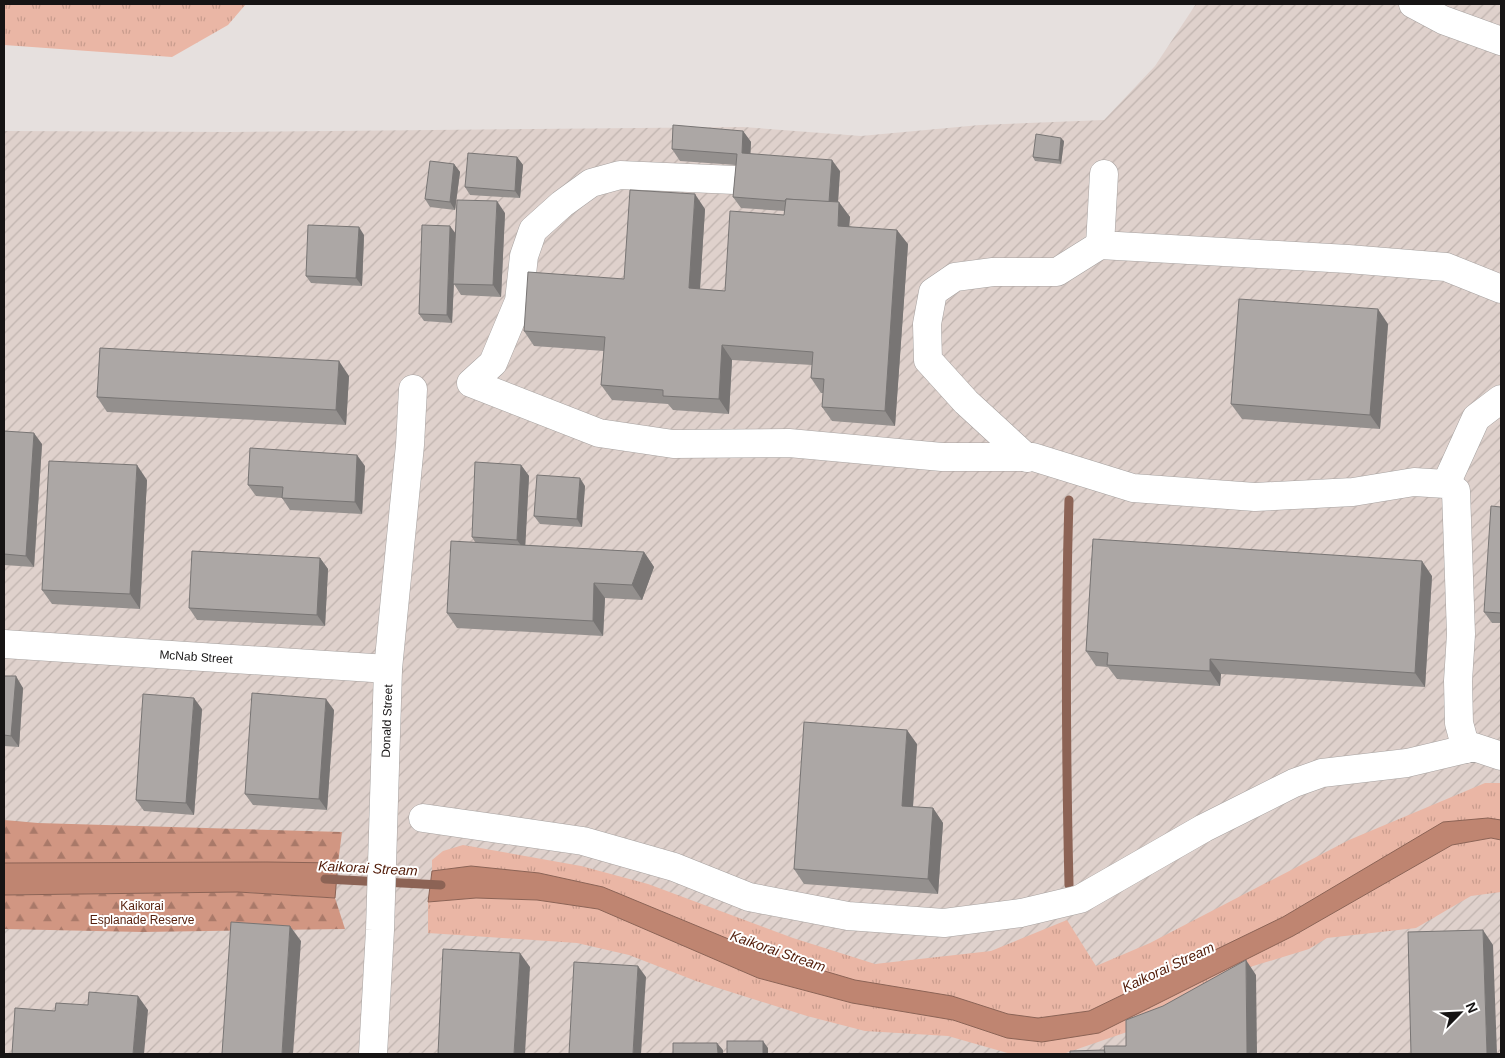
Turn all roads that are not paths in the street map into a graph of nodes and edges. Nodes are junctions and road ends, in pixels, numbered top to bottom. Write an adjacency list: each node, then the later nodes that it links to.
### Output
1 (1413, 4): 2 (street)
2 (1501, 41)
3 (1104, 174): 5 (street)
4 (735, 180): 9 (street)
5 (1100, 245): 6 (street); 9 (street)
6 (1501, 289)
7 (413, 389): 12 (street, Donald Street)
8 (1501, 399): 10 (street)
9 (1027, 458): 10 (street)
10 (1446, 484): 13 (street)
11 (4, 644): 12 (street, McNab Street)
12 (388, 669): 16 (street, Donald Street)
13 (1466, 749): 14 (street); 15 (street)
14 (1501, 756)
15 (423, 818)
16 (372, 1054)

